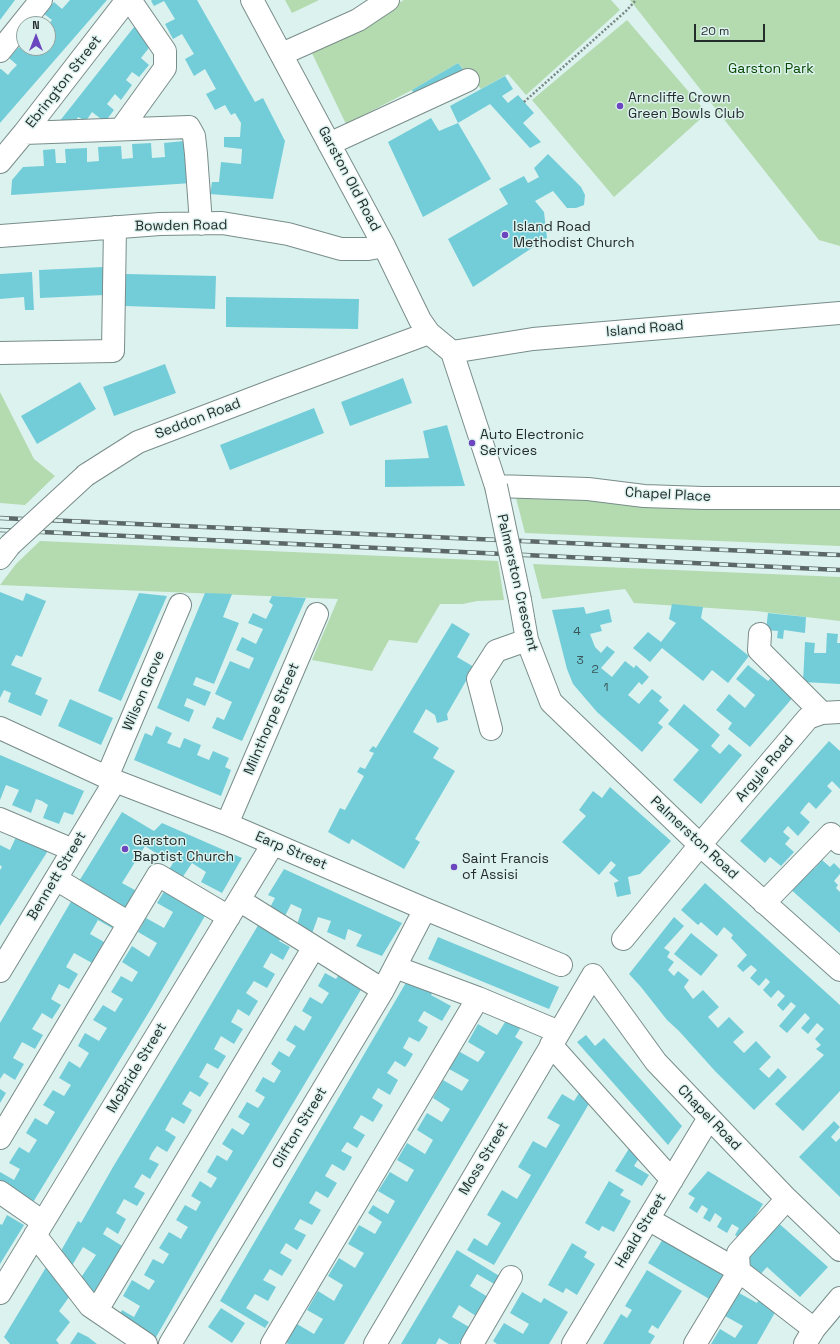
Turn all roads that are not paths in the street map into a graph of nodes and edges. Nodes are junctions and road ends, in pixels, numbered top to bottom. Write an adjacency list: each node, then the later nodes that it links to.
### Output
1 (41, 0): 5 (street)
2 (128, 0): 8 (street); 9 (street, Ebrington Street)
3 (252, 0): 6 (street, Garston Old Road)
4 (388, 0): 6 (street)
5 (0, 51)
6 (282, 54): 10 (street, Garston Old Road)
7 (468, 80): 10 (street)
8 (121, 129): 9 (street); 12 (street)
9 (24, 133): 11 (street, Ebrington Street)
10 (330, 144): 15 (street, Garston Old Road)
11 (0, 162)
12 (201, 224): 13 (street, Bowden Road); 15 (street, Bowden Road)
13 (115, 227): 14 (street, Bowden Road); 19 (street)
14 (0, 236)
15 (384, 246): 17 (street, Garston Old Road)
16 (840, 313): 18 (street, Island Road)
17 (429, 333): 18 (street, Garston Old Road); 22 (street, Seddon Road, bridge)
18 (452, 352): 20 (street)
19 (0, 353)
20 (496, 486): 21 (street, Chapel Place); 26 (street, Palmerston Crescent, bridge)
21 (840, 498)
22 (5, 552)
23 (180, 605): 31 (street, Wilson Grove)
24 (317, 614): 33 (street, Milnthorpe Street)
25 (760, 634): 28 (street)
26 (527, 640): 27 (street, Palmerston Crescent); 30 (street)
27 (550, 702): 36 (street, Palmerston Road)
28 (831, 713): 36 (street, Argyle Road)
29 (0, 728): 31 (street, Earp Street)
30 (491, 729)
31 (111, 779): 33 (street, Earp Street); 37 (street, Bennett Street)
32 (0, 819): 37 (street)
33 (227, 824): 35 (street, Earp Street)
34 (840, 843): 39 (street)
35 (273, 844): 40 (street, McBride Street); 41 (street, Earp Street)
36 (700, 845): 39 (street, Palmerston Road); 43 (street, Argyle Road)
37 (73, 850): 38 (street, Bennett Street)
38 (56, 879): 42 (street); 48 (street, Bennett Street)
39 (764, 903): 47 (street, Palmerston Road)
40 (234, 909): 42 (street); 44 (street); 59 (street, McBride Street)
41 (425, 909): 45 (street, Earp Street); 46 (street, Clifton Street)
42 (129, 923): 54 (street)
43 (623, 939)
44 (314, 947): 50 (street); 65 (street)
45 (561, 965)
46 (395, 967): 50 (street, Clifton Street); 51 (street)
47 (840, 970)
48 (0, 971)
49 (593, 975): 52 (street, Moss Street); 53 (street, Chapel Road)
50 (383, 990): 69 (street, Clifton Street)
51 (478, 998): 52 (street); 70 (street)
52 (555, 1039): 55 (street); 71 (street, Moss Street)
53 (709, 1118): 55 (street, Heald Street); 57 (street, Chapel Road)
54 (0, 1138)
55 (672, 1180): 58 (street, Heald Street)
56 (0, 1192): 59 (street)
57 (787, 1199): 60 (street, Chapel Road); 61 (street)
58 (648, 1219): 61 (street); 72 (street, Heald Street)
59 (39, 1228): 63 (street, McBride Street); 65 (street)
60 (840, 1250)
61 (739, 1271): 66 (street); 73 (street)
62 (511, 1277): 67 (street)
63 (0, 1293)
64 (840, 1298): 66 (street)
65 (97, 1310): 68 (street)
66 (809, 1337)
67 (474, 1343)
68 (146, 1344)
69 (170, 1344)
70 (272, 1344)
71 (375, 1344)
72 (574, 1344)
73 (695, 1344)

